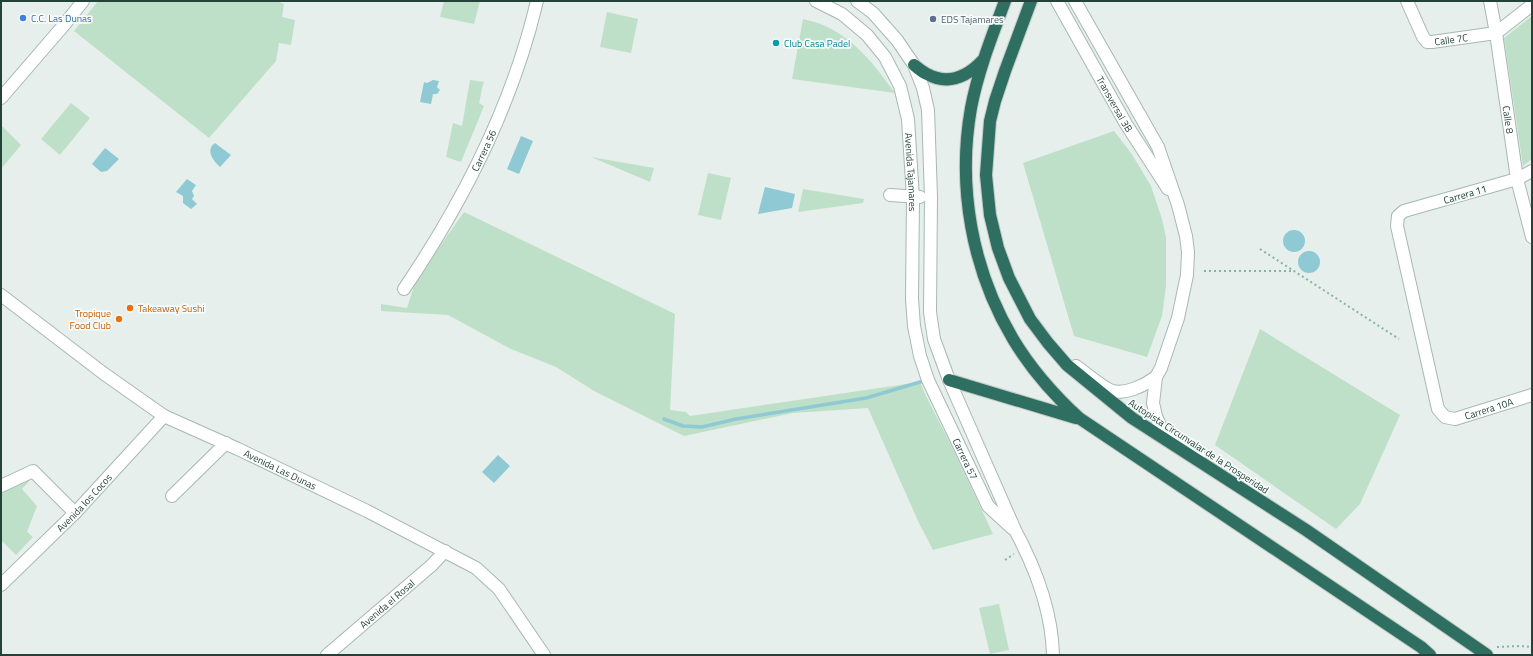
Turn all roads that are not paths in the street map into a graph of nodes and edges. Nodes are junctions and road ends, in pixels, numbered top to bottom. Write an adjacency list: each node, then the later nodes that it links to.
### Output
1 (83, 1): 15 (street)
2 (537, 1): 23 (street, Carrera 56)
3 (816, 1): 20 (street, Avenida Tajamares)
4 (857, 1): 14 (street, Avenida Tajamares)
5 (1005, 1): 13 (highway)
6 (1031, 1): 25 (highway, Autopista Circunvalar de la Prosperidad)
7 (1057, 1): 21 (street, Transversal 3B)
8 (1075, 1): 21 (street, Transversal 3B)
9 (1407, 1): 12 (street, Calle 7C)
10 (1490, 1): 12 (street, Calle 8)
11 (1532, 5): 12 (street)
12 (1496, 32): 17 (street, Calle 8)
13 (984, 59): 14 (highway); 32 (highway)
14 (914, 64): 19 (street, Avenida Tajamares)
15 (1, 98)
16 (1532, 171): 17 (street, Carrera 11)
17 (1517, 179): 22 (street, Calle 8); 31 (street, Carrera 11)
18 (890, 195): 20 (street)
19 (931, 197): 20 (street); 28 (street, Avenida Tajamares)
20 (913, 198): 27 (street, Avenida Tajamares)
21 (1178, 205): 26 (street, Transversal 3B)
22 (1532, 237)
23 (404, 289)
24 (1, 295): 30 (street, Avenida Las Dunas)
25 (1067, 365): 26 (street); 36 (highway, Autopista Circunvalar de la Prosperidad)
26 (1156, 377): 36 (street, Transversal 3B)
27 (928, 380): 28 (street); 34 (street, Carrera 57)
28 (949, 380): 32 (highway); 35 (street, Carrera 57)
29 (1532, 395): 31 (street, Carrera 10A)
30 (164, 416): 33 (street, Avenida Las Dunas); 39 (street, Avenida los Cocos)
31 (1445, 417)
32 (1079, 418): 46 (highway)
33 (226, 443): 38 (street); 41 (street, Avenida Las Dunas)
34 (977, 484): 35 (street); 40 (street, Carrera 57)
35 (995, 484): 40 (street, Carrera 57)
36 (1234, 485): 47 (highway, Autopista Circunvalar de la Prosperidad)
37 (1, 486): 39 (street)
38 (172, 496)
39 (75, 512): 42 (street, Avenida los Cocos)
40 (1015, 530): 45 (street, Carrera 57)
41 (445, 551): 43 (street, Avenida el Rosal); 44 (street, Avenida Las Dunas)
42 (1, 585)
43 (327, 655)
44 (544, 655)
45 (1052, 655)
46 (1430, 655)
47 (1487, 655)

